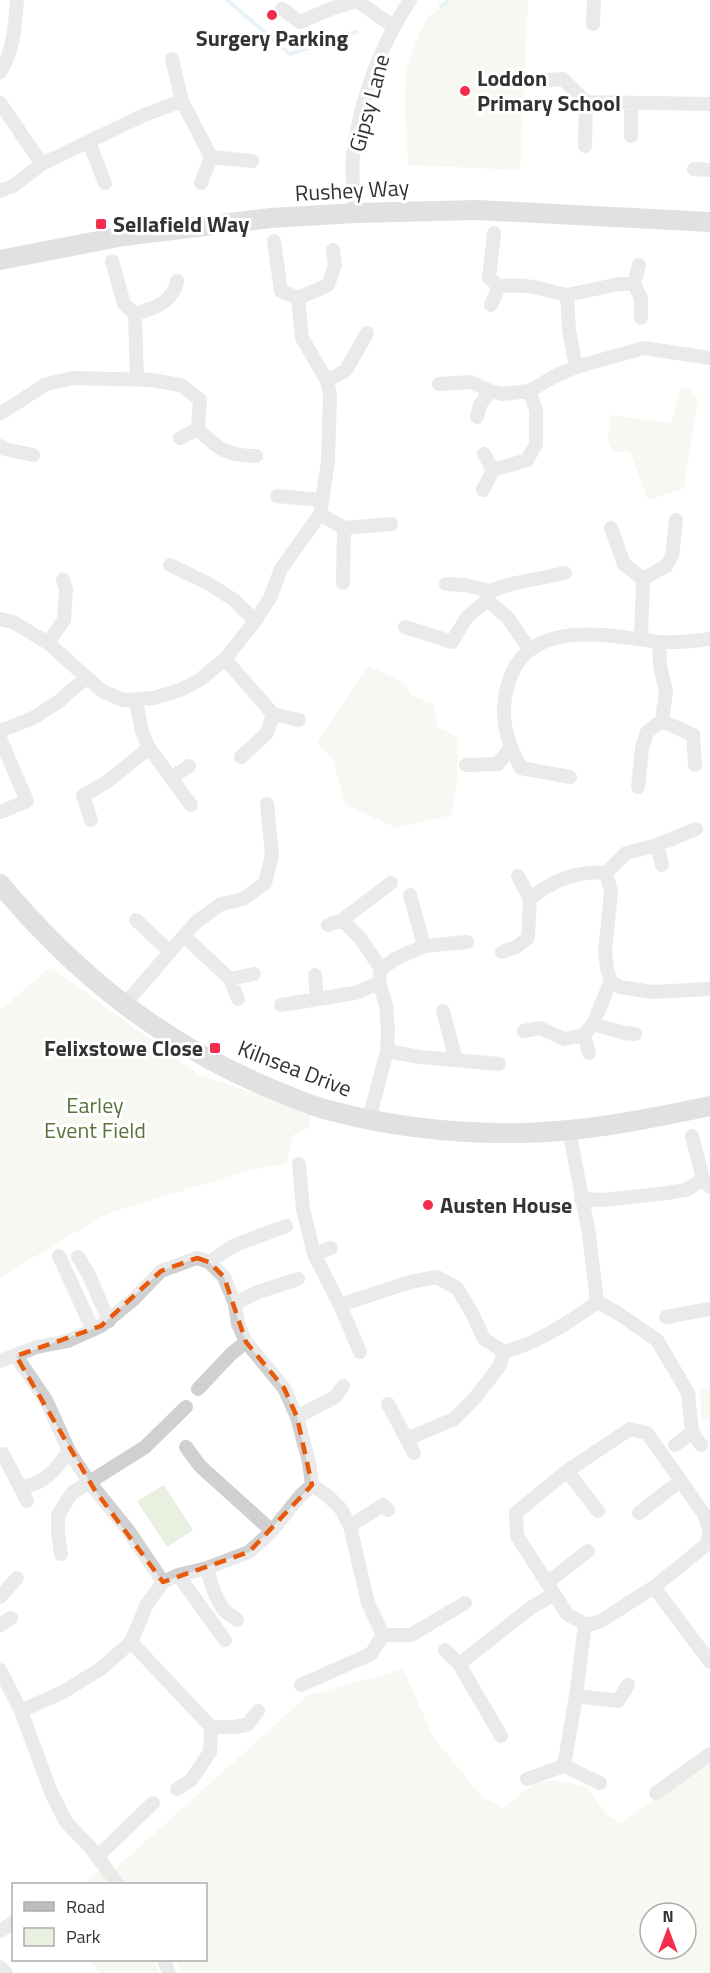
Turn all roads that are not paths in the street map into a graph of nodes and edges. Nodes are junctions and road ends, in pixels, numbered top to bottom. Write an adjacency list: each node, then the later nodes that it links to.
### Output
1 (17, 0): 8 (street)
2 (410, 0): 6 (street, Gipsy Lane)
3 (594, 0): 5 (street)
4 (282, 9): 6 (street)
5 (593, 24)
6 (393, 26): 26 (street, Gipsy Lane)
7 (172, 59): 10 (street)
8 (0, 72)
9 (549, 80): 11 (street)
10 (182, 101): 16 (street); 18 (street)
11 (586, 102): 13 (street); 17 (street)
12 (0, 103): 20 (street)
13 (631, 103): 14 (street); 15 (street)
14 (710, 104)
15 (631, 136)
16 (89, 142): 20 (street); 23 (street)
17 (585, 146)
18 (211, 157): 19 (street); 24 (street)
19 (252, 161)
20 (42, 165): 25 (street)
21 (694, 169): 22 (street)
22 (710, 170)
23 (105, 183)
24 (201, 183)
25 (0, 191)
26 (355, 213): 27 (street, Rushey Way); 31 (street, Rushey Way)
27 (710, 222)
28 (494, 233): 36 (street)
29 (274, 241): 38 (street)
30 (333, 250): 38 (street)
31 (0, 260)
32 (112, 261): 40 (street)
33 (639, 265): 35 (street)
34 (177, 281): 40 (street)
35 (634, 284): 37 (street); 41 (street)
36 (499, 286): 37 (street); 39 (street)
37 (567, 295): 44 (street)
38 (298, 298): 46 (street)
39 (490, 305)
40 (135, 314): 45 (street)
41 (641, 318)
42 (367, 333): 46 (street)
43 (710, 358): 44 (street)
44 (576, 367): 49 (street)
45 (137, 379): 50 (street); 52 (street)
46 (327, 381): 61 (street)
47 (439, 384): 48 (street)
48 (490, 391): 49 (street); 51 (street)
49 (529, 391): 58 (street)
50 (0, 414)
51 (477, 417)
52 (198, 429): 53 (street); 57 (street)
53 (180, 438)
54 (0, 446): 56 (street)
55 (484, 454): 58 (street)
56 (33, 455)
57 (256, 456)
58 (493, 470): 59 (street)
59 (483, 490)
60 (277, 496): 61 (street)
61 (321, 507): 64 (street); 75 (street)
62 (676, 520): 69 (street)
63 (391, 524): 64 (street)
64 (344, 528): 71 (street)
65 (611, 528): 69 (street)
66 (170, 565): 75 (street)
67 (565, 573): 73 (street)
68 (485, 577): 73 (street)
69 (643, 579): 77 (street)
70 (63, 580): 80 (street)
71 (343, 583)
72 (446, 584): 73 (street)
73 (489, 595): 76 (street); 81 (street)
74 (0, 619): 80 (street)
75 (255, 621): 82 (street)
76 (405, 627)
77 (642, 639): 79 (street); 81 (street)
78 (710, 639): 79 (street)
79 (659, 642): 87 (street)
80 (48, 643): 83 (street)
81 (530, 650): 91 (street)
82 (225, 659): 84 (street); 85 (street)
83 (86, 678): 84 (street); 88 (street)
84 (136, 700): 90 (street)
85 (273, 714): 86 (street); 92 (street)
86 (299, 720)
87 (662, 721): 94 (street); 98 (street)
88 (0, 731)
89 (0, 738): 101 (street)
90 (149, 748): 97 (street); 102 (street)
91 (510, 748): 93 (street); 96 (street)
92 (241, 757)
93 (466, 765)
94 (695, 765)
95 (189, 766): 97 (street)
96 (570, 777)
97 (171, 778): 100 (street)
98 (638, 787)
99 (267, 804): 113 (street)
100 (191, 805)
101 (0, 812)
102 (91, 819)
103 (696, 829): 104 (street)
104 (657, 845): 105 (street); 106 (street)
105 (662, 865)
106 (606, 873): 111 (street); 122 (street)
107 (518, 876): 111 (street)
108 (391, 883): 120 (street)
109 (0, 884): 126 (street, Kilnsea Drive)
110 (410, 895): 115 (street)
111 (530, 899): 117 (street)
112 (136, 920): 116 (street)
113 (184, 936): 116 (street); 121 (street)
114 (467, 942): 115 (street)
115 (424, 946): 120 (street)
116 (170, 952): 126 (street)
117 (502, 952)
118 (254, 974): 121 (street)
119 (315, 975): 125 (street)
120 (380, 976): 125 (street); 133 (street)
121 (230, 978): 124 (street)
122 (610, 981): 123 (street); 129 (street)
123 (710, 989)
124 (238, 999)
125 (317, 999): 127 (street)
126 (124, 1005): 138 (street, Kilnsea Drive)
127 (281, 1005)
128 (443, 1011): 135 (street)
129 (593, 1023): 131 (street); 132 (street)
130 (524, 1031): 132 (street)
131 (635, 1034)
132 (584, 1035): 134 (street)
133 (387, 1051): 135 (street); 138 (street)
134 (589, 1053)
135 (456, 1060): 136 (street)
136 (499, 1064)
137 (710, 1106): 139 (street, Kilnsea Drive)
138 (369, 1119): 139 (street, Kilnsea Drive)
139 (569, 1130): 143 (street)
140 (692, 1136): 142 (street)
141 (299, 1164): 146 (street)
142 (707, 1183): 143 (street)
143 (581, 1199): 151 (street)
144 (286, 1226): 149 (street)
145 (331, 1248): 146 (street)
146 (314, 1254): 153 (street)
147 (59, 1256): 157 (street)
148 (78, 1257): 156 (street)
149 (209, 1263): 152 (street); 156 (street)
150 (298, 1278): 152 (street)
151 (597, 1302): 160 (street); 168 (street)
152 (236, 1304): 158 (street)
153 (340, 1305): 159 (street); 160 (street)
154 (710, 1309): 155 (street)
155 (666, 1317)
156 (109, 1321): 157 (street)
157 (93, 1330): 161 (street)
158 (246, 1342): 164 (street); 167 (street)
159 (360, 1352)
160 (504, 1352): 169 (street)
161 (16, 1356): 162 (street); 173 (street)
162 (0, 1361)
163 (343, 1386): 167 (street)
164 (198, 1389)
165 (388, 1404): 169 (street)
166 (186, 1407): 178 (street)
167 (297, 1417): 179 (street)
168 (692, 1432): 170 (street); 171 (street)
169 (407, 1439): 174 (street)
170 (675, 1445)
171 (702, 1445)
172 (186, 1447): 184 (street)
173 (69, 1451): 175 (street); 178 (street)
174 (414, 1453)
175 (3, 1454)
176 (567, 1471): 177 (street); 181 (street); 192 (street)
177 (680, 1481): 182 (street); 191 (street)
178 (89, 1482): 186 (street); 190 (street)
179 (312, 1485): 183 (street); 184 (street)
180 (384, 1504): 183 (street)
181 (598, 1512)
182 (639, 1513)
183 (350, 1526): 197 (street)
184 (272, 1531): 187 (street)
185 (588, 1551): 192 (street)
186 (61, 1554)
187 (207, 1568): 188 (street); 195 (street)
188 (178, 1575): 190 (street); 198 (street)
189 (17, 1578): 193 (street)
190 (163, 1582): 199 (street)
191 (654, 1587): 196 (street); 201 (street)
192 (551, 1589): 196 (street); 202 (street)
193 (0, 1597)
194 (465, 1603): 197 (street)
195 (237, 1620)
196 (585, 1624): 206 (street)
197 (383, 1635): 205 (street)
198 (225, 1640)
199 (131, 1642): 207 (street); 209 (street)
200 (445, 1650): 202 (street)
201 (710, 1662)
202 (459, 1664): 210 (street)
203 (0, 1670): 207 (street)
204 (628, 1684): 206 (street)
205 (301, 1685)
206 (576, 1696): 212 (street)
207 (21, 1711): 218 (street)
208 (258, 1711): 209 (street)
209 (211, 1727): 215 (street)
210 (501, 1736)
211 (710, 1754): 216 (street)
212 (564, 1766): 213 (street); 214 (street)
213 (527, 1779)
214 (600, 1783)
215 (177, 1789)
216 (656, 1793)
217 (153, 1803): 218 (street)
218 (97, 1857): 219 (street)
219 (117, 1883)
220 (0, 1967): 221 (street)
221 (6, 1973)

